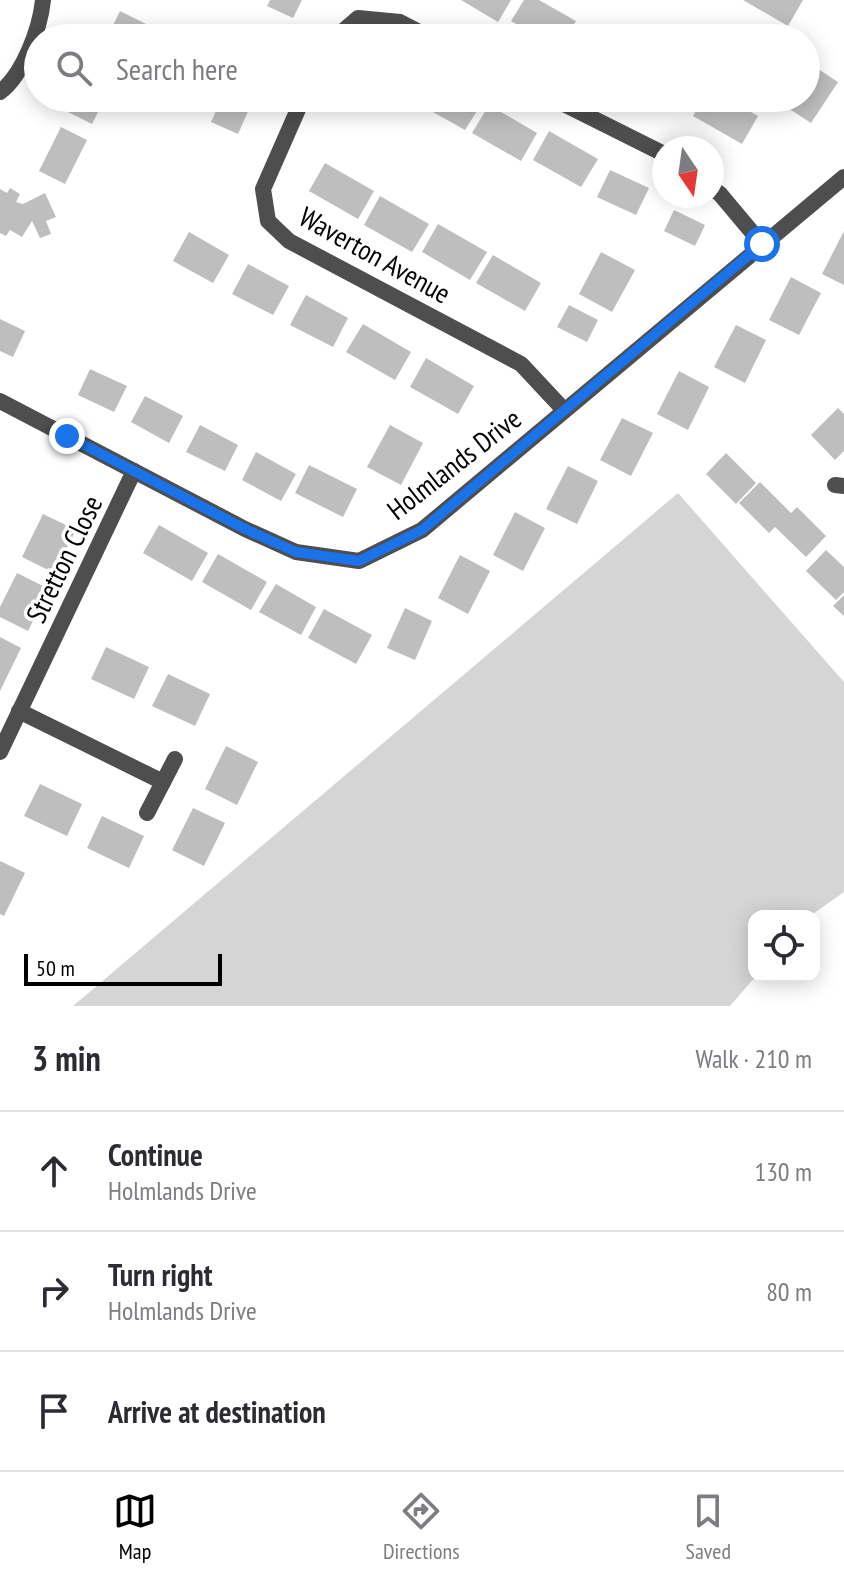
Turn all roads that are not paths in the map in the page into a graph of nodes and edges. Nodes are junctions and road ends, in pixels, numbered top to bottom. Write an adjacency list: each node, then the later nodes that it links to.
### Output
1 (43, 0): 2 (street)
2 (39, 24)
3 (351, 24): 4 (street)
4 (404, 24)
5 (24, 58): 6 (street)
6 (0, 92)
7 (297, 112): 14 (street, Waverton Avenue)
8 (580, 112): 9 (street)
9 (652, 148)
10 (844, 177): 12 (street, Holmlands Drive)
11 (724, 199): 12 (street)
12 (762, 244): 14 (street, Holmlands Drive)
13 (0, 401): 15 (street, Holmlands Drive)
14 (564, 410): 15 (street, Holmlands Drive)
15 (134, 471): 16 (street, Stretton Close)
16 (19, 711): 17 (street, Stretton Close); 19 (street)
17 (0, 752)
18 (175, 759): 19 (street)
19 (163, 782): 20 (street)
20 (147, 813)

